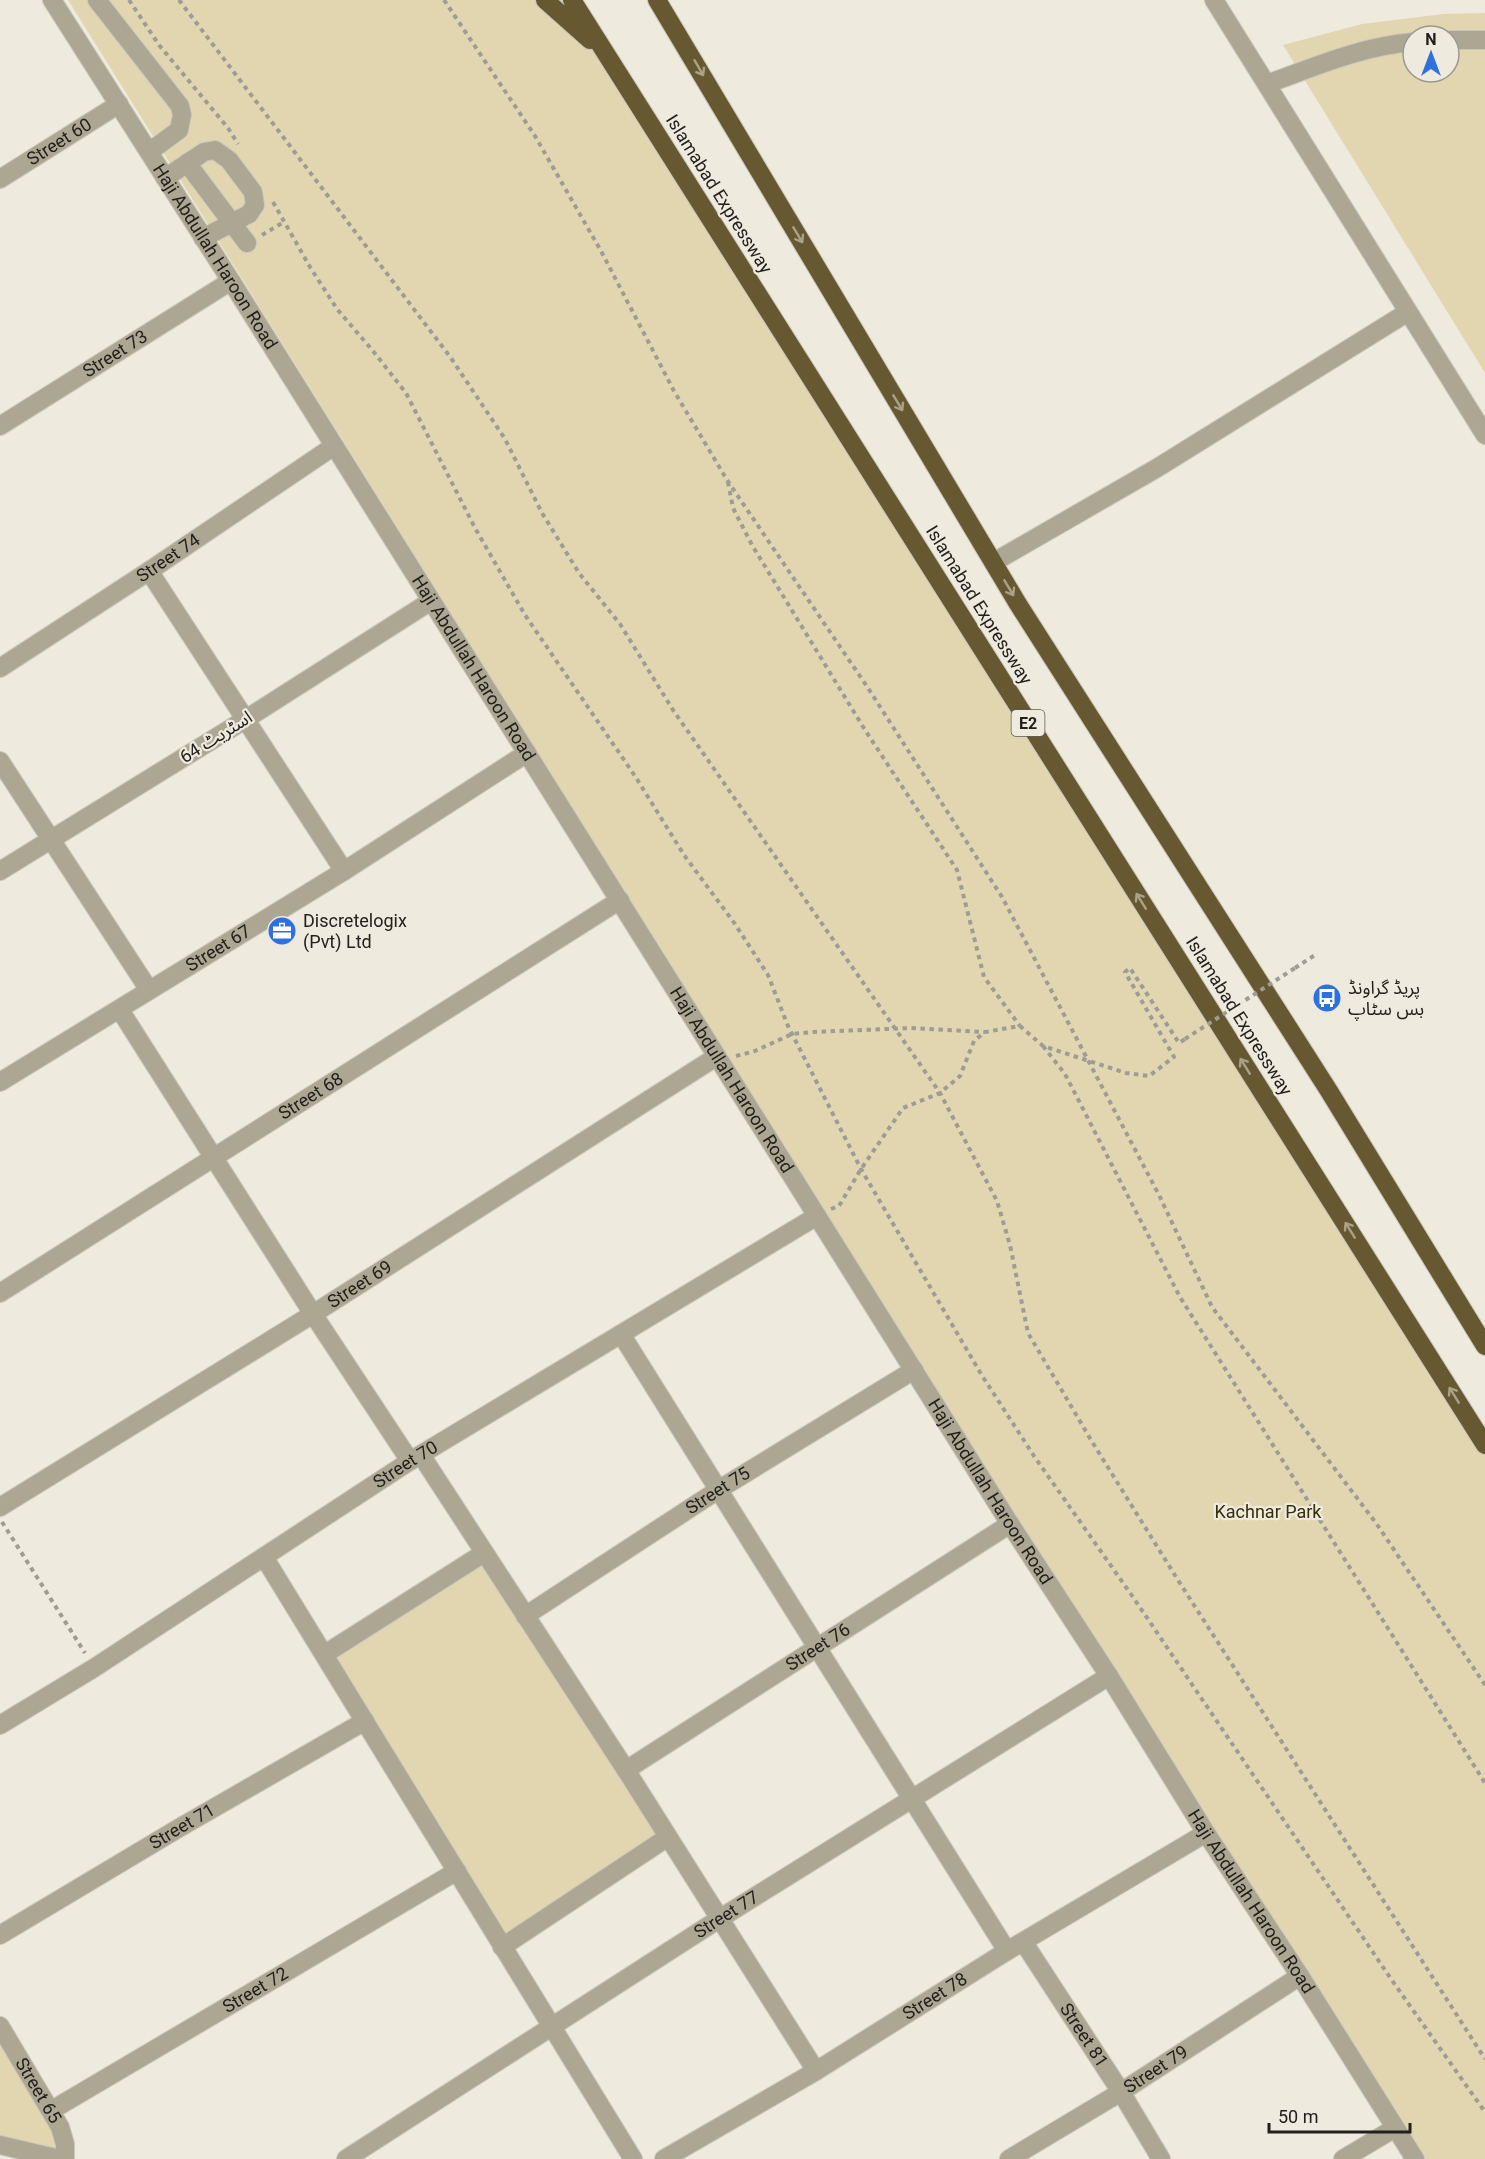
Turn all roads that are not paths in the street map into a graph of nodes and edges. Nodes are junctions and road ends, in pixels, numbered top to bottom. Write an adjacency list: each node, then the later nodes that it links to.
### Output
1 (52, 0): 14 (street, Haji Abdullah Haroon Road)
2 (97, 0): 15 (street)
3 (545, 0): 12 (highway)
4 (572, 0): 12 (highway, Islamabad Expressway / E2)
5 (657, 0): 11 (highway, Islamabad Expressway)
6 (667, 0): 11 (highway)
7 (1214, 0): 13 (street)
8 (1461, 40): 9 (street)
9 (1485, 40)
10 (1401, 44): 13 (street)
11 (686, 46): 27 (highway, Islamabad Expressway, one-way to 27)
12 (608, 55): 49 (highway, Islamabad Expressway / E2, one-way to 12)
13 (1267, 84): 23 (street)
14 (118, 104): 15 (street, Haji Abdullah Haroon Road); 18 (street, Street 60)
15 (149, 152): 17 (street, Haji Abdullah Haroon Road)
16 (187, 163): 17 (street); 19 (street); 19 (street)
17 (165, 178): 20 (street, Haji Abdullah Haroon Road)
18 (0, 179)
19 (233, 224): 20 (street); 21 (street)
20 (203, 238): 22 (street, Haji Abdullah Haroon Road)
21 (247, 243)
22 (231, 281): 24 (street, Street 73); 26 (street, Haji Abdullah Haroon Road)
23 (1408, 312): 25 (street); 27 (street)
24 (0, 426)
25 (1485, 435)
26 (334, 446): 28 (street, Street 74); 29 (street, Haji Abdullah Haroon Road)
27 (994, 562): 47 (highway, Islamabad Expressway, one-way to 47)
28 (149, 571): 30 (street, Street 74); 31 (street)
29 (431, 601): 31 (street, اسٹریٹ 64); 32 (street, Haji Abdullah Haroon Road)
30 (0, 668)
31 (246, 719): 34 (street, اسٹریٹ 64); 35 (street)
32 (527, 753): 35 (street, Street 67); 37 (street, Haji Abdullah Haroon Road)
33 (0, 761): 34 (street)
34 (51, 840): 36 (street, اسٹریٹ 64); 38 (street)
35 (344, 871): 38 (street, Street 67)
36 (0, 872)
37 (620, 900): 40 (street, Haji Abdullah Haroon Road); 42 (street, Street 68)
38 (149, 990): 39 (street, Street 67)
39 (120, 1010): 41 (street, Street 67); 42 (street)
40 (718, 1060): 43 (street, Haji Abdullah Haroon Road); 45 (street, Street 69)
41 (0, 1082)
42 (215, 1157): 44 (street, Street 68); 45 (street)
43 (817, 1216): 46 (street, Street 70); 48 (street, Haji Abdullah Haroon Road)
44 (0, 1293)
45 (313, 1314): 50 (street); 52 (street, Street 69)
46 (621, 1334): 50 (street, Street 70); 51 (street)
47 (1485, 1346)
48 (914, 1370): 51 (street, Street 75); 53 (street, Haji Abdullah Haroon Road)
49 (1485, 1445)
50 (415, 1458): 54 (street); 55 (street, Street 70)
51 (718, 1490): 56 (street, Street 75); 57 (street)
52 (0, 1507)
53 (1010, 1524): 57 (street, Street 76); 59 (street, Haji Abdullah Haroon Road)
54 (484, 1553): 56 (street); 58 (street)
55 (264, 1557): 58 (street); 61 (street, Street 70)
56 (525, 1616): 62 (street)
57 (817, 1647): 62 (street, Street 76); 63 (street)
58 (325, 1654): 60 (street)
59 (1109, 1676): 63 (street, Street 77); 64 (street, Haji Abdullah Haroon Road)
60 (365, 1721): 66 (street); 68 (street, Street 71)
61 (0, 1725)
62 (626, 1770): 65 (street)
63 (914, 1799): 67 (street, Street 77); 71 (street)
64 (1206, 1833): 69 (street, Street 78); 72 (street, Haji Abdullah Haroon Road)
65 (669, 1837): 67 (street); 70 (street)
66 (457, 1870): 70 (street); 77 (street, Street 72)
67 (719, 1919): 74 (street, Street 77); 75 (street)
68 (0, 1935)
69 (1024, 1942): 71 (street, Street 78); 76 (street, Street 81)
70 (502, 1947): 74 (street)
71 (1007, 1951): 75 (street, Street 78)
72 (1300, 1976): 76 (street, Street 79); 78 (street, Haji Abdullah Haroon Road)
73 (0, 2026): 77 (street, Street 65)
74 (551, 2026): 82 (street, Street 77); 83 (street)
75 (816, 2071): 84 (street, Street 78)
76 (1120, 2092): 85 (street, Street 79); 86 (street, Street 81)
77 (52, 2110): 81 (street, Street 65)
78 (1395, 2128): 87 (street); 88 (street, Haji Abdullah Haroon Road)
79 (0, 2145): 80 (street)
80 (60, 2159)
81 (65, 2159)
82 (346, 2159)
83 (633, 2159)
84 (664, 2159)
85 (1009, 2159)
86 (1161, 2159)
87 (1343, 2159)
88 (1415, 2159)

